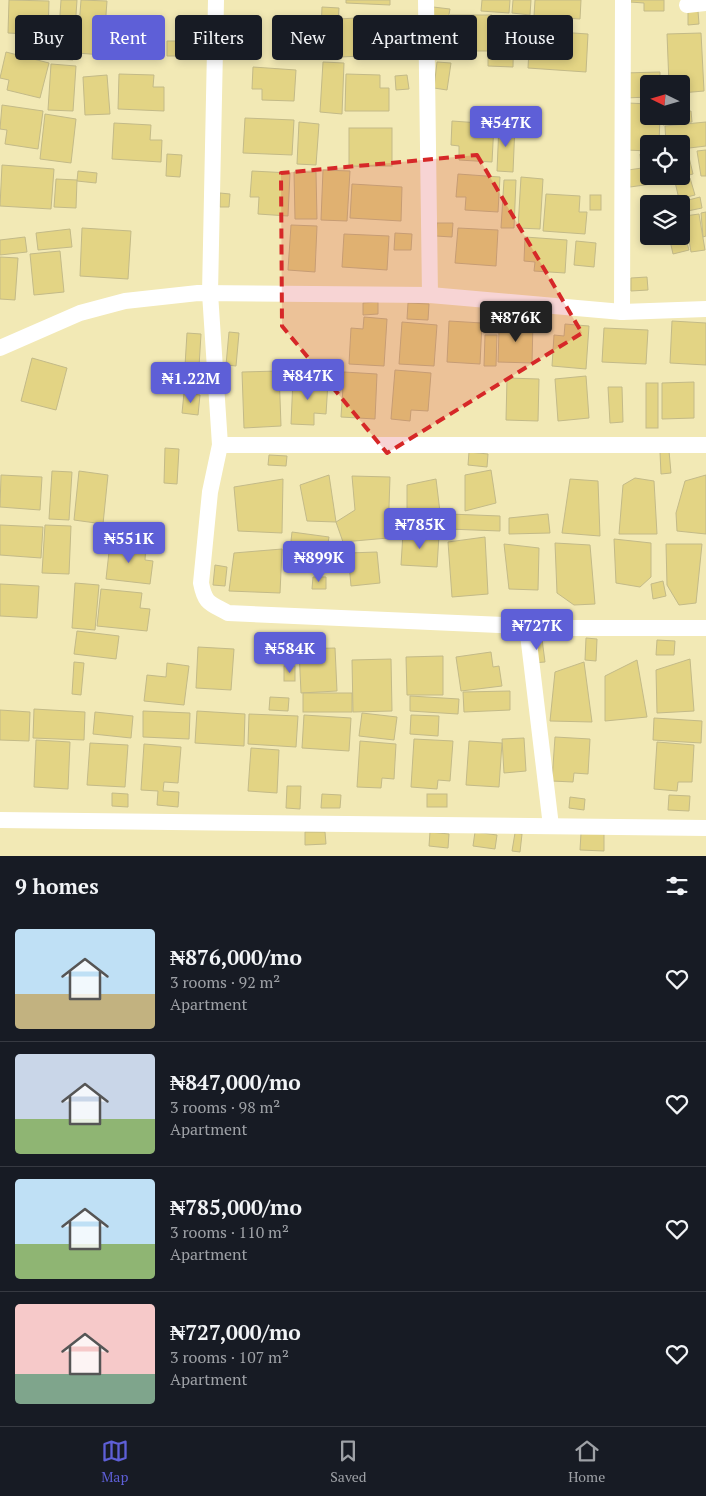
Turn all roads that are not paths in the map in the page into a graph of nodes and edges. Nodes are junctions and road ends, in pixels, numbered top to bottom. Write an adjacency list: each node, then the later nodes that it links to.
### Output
1 (216, 0): 6 (street)
2 (426, 0): 7 (street)
3 (623, 0): 9 (street)
4 (706, 3): 5 (street)
5 (687, 5)
6 (210, 293): 7 (street); 10 (street); 12 (street)
7 (430, 295): 9 (street)
8 (706, 309): 9 (street)
9 (622, 312)
10 (0, 348)
11 (706, 445): 12 (street)
12 (220, 446): 13 (street)
13 (527, 626): 14 (street); 16 (street)
14 (706, 628)
15 (0, 820): 16 (street)
16 (551, 826): 17 (street)
17 (706, 828)

